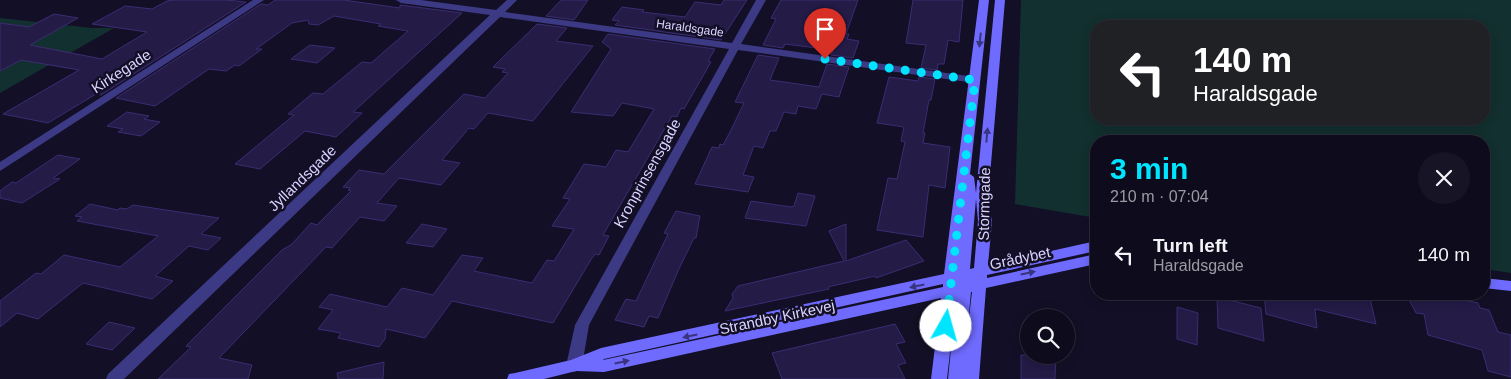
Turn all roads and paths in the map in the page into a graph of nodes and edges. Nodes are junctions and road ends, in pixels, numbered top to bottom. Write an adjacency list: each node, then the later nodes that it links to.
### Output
1 (259, 0): 10 (street, Kirkegade)
2 (401, 0): 7 (street, Haraldsgade)
3 (512, 0): 7 (street, Jyllandsgade)
4 (761, 0): 8 (street, Kronprinsensgade)
5 (984, 0): 9 (street, Stormgade, one-way to 9)
6 (1000, 0): 13 (street, Stormgade, one-way to 6)
7 (498, 14): 8 (street, Haraldsgade); 18 (street, Jyllandsgade)
8 (736, 47): 9 (street, Haraldsgade); 17 (street, Kronprinsensgade)
9 (975, 80): 14 (street, Stormgade)
10 (0, 167)
11 (1090, 248): 13 (street, Grådybet)
12 (1090, 260): 13 (street, Grådybet, one-way to 12)
13 (981, 277): 14 (street, Strandby Kirkevej); 22 (street, Stormgade)
14 (957, 283): 17 (street, Strandby Kirkevej); 20 (street); 21 (street)
15 (1490, 284): 16 (street)
16 (1511, 286)
17 (574, 366): 19 (street, Strandby Kirkevej)
18 (114, 379)
19 (515, 379)
20 (940, 379)
21 (956, 379)
22 (971, 379)

